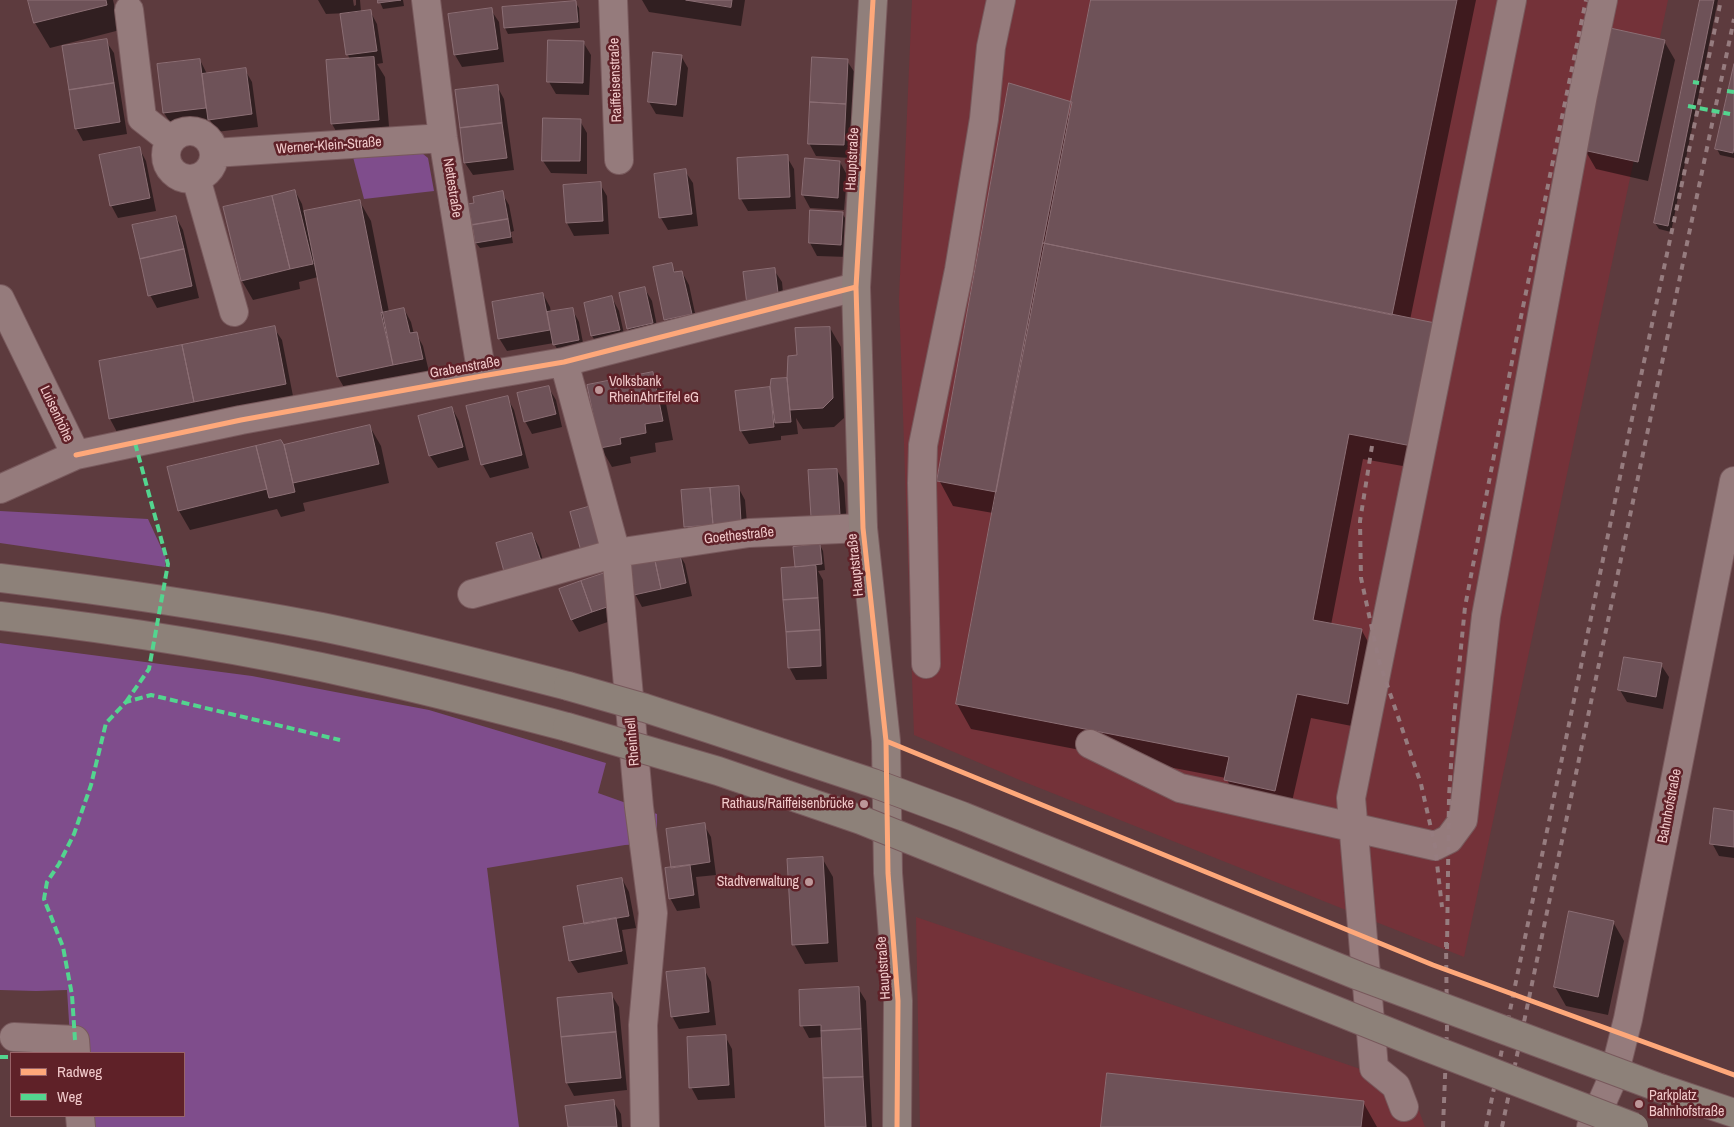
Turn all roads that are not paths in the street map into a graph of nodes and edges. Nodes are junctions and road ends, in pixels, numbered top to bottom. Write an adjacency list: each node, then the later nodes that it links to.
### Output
1 (426, 0): 8 (street, Nettestraße)
2 (613, 0): 11 (street, Raiffeisenstraße)
3 (873, 0): 13 (main road, Hauptstraße)
4 (1001, 0): 27 (street)
5 (1512, 0): 29 (street)
6 (1603, 0): 29 (street)
7 (129, 10): 9 (street)
8 (444, 138): 10 (street, Werner-Klein-Straße); 17 (street, Nettestraße)
9 (170, 140): 10 (street); 12 (street)
10 (214, 153): 12 (street)
11 (619, 160)
12 (196, 178): 15 (street)
13 (856, 287): 16 (street, Grabenstraße); 21 (main road, Hauptstraße)
14 (0, 299): 18 (street, Luisenhöhe)
15 (234, 312)
16 (564, 362): 17 (street, Grabenstraße); 22 (street, Rheinhell)
17 (482, 376): 18 (street, Grabenstraße)
18 (76, 455): 20 (street, Luisenhöhe)
19 (1734, 481): 23 (street, Bahnhofstraße)
20 (0, 489)
21 (863, 528): 22 (street, Goethestraße); 35 (main road, Hauptstraße)
22 (616, 553): 25 (street, Goethestraße); 34 (street, Rheinhell)
23 (1726, 567): 36 (street, Bahnhofstraße)
24 (0, 578): 33 (highway, bridge)
25 (472, 594)
26 (0, 616): 37 (highway, bridge)
27 (926, 664)
28 (1090, 744): 29 (street)
29 (1354, 828): 32 (street)
30 (14, 1037): 31 (street)
31 (76, 1052)
32 (1404, 1107)
33 (1734, 1113)
34 (645, 1127)
35 (897, 1127)
36 (1591, 1127)
37 (1634, 1127)

